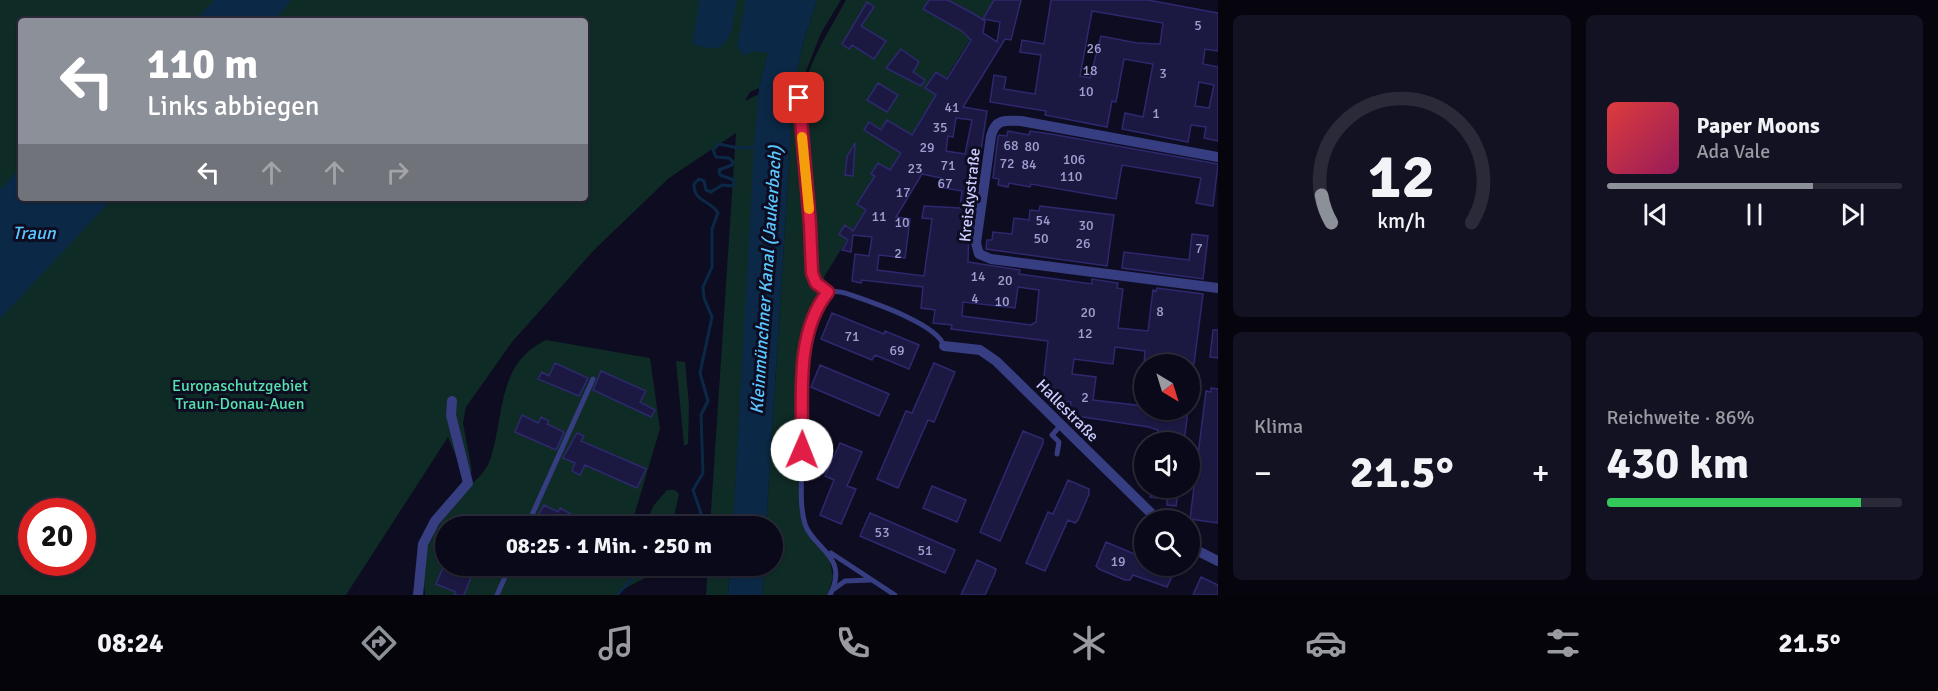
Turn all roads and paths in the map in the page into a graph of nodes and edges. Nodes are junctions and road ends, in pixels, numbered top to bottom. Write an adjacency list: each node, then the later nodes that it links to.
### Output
1 (799, 98): 4 (lane)
2 (1218, 157): 3 (street, Kreiskystraße)
3 (1218, 288)
4 (828, 292): 5 (lane); 12 (lane)
5 (944, 346): 8 (street, Hallestraße)
6 (593, 379): 11 (lane)
7 (452, 401): 18 (street)
8 (1061, 425): 9 (lane); 10 (street, Hallestraße)
9 (1057, 454)
10 (1148, 510)
11 (531, 516)
12 (829, 552): 16 (lane); 17 (lane)
13 (1200, 552): 14 (street)
14 (1218, 561)
15 (506, 576): 19 (lane)
16 (872, 580): 17 (lane); 20 (lane)
17 (832, 592)
18 (418, 595)
19 (497, 595)
20 (895, 595)

